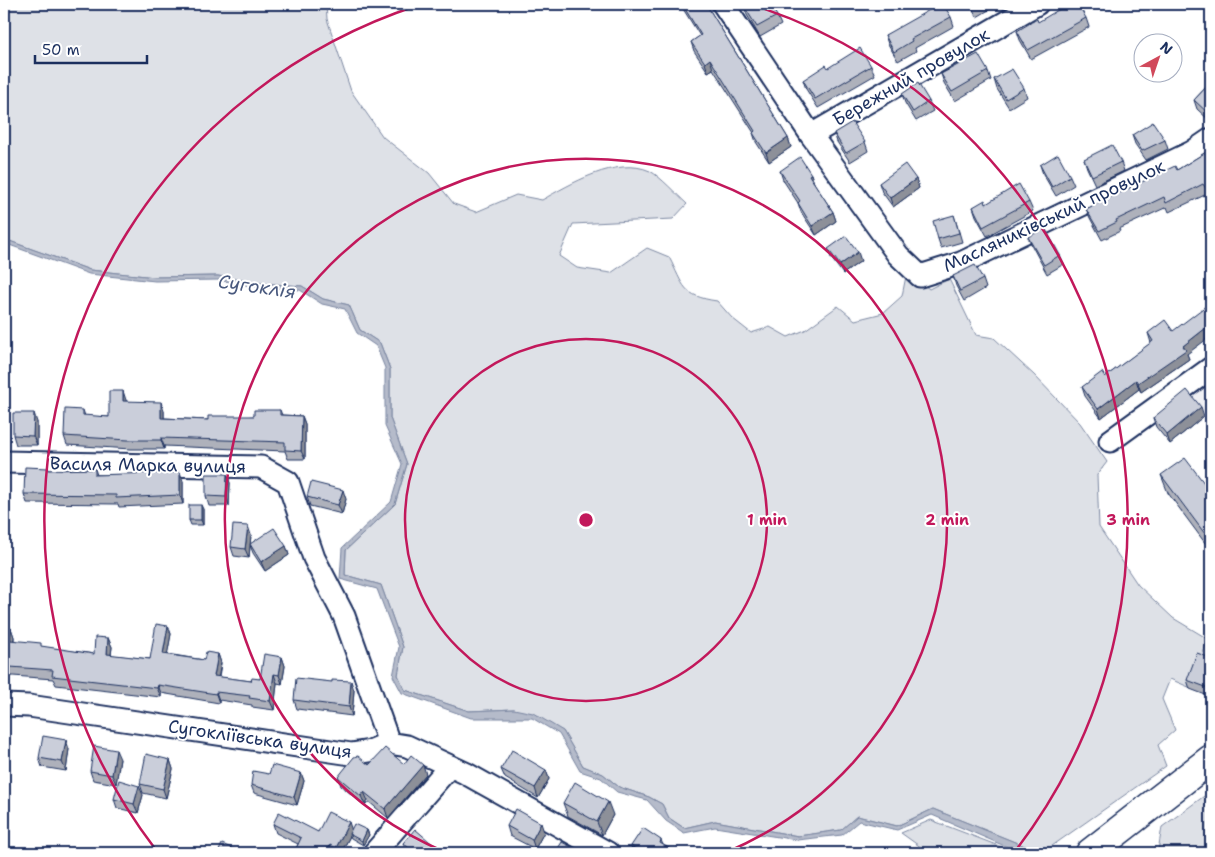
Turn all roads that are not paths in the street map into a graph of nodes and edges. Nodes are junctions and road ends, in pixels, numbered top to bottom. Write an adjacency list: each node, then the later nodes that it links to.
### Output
1 (723, 4): 3 (street)
2 (1037, 4): 3 (street, Бережний провулок)
3 (811, 135): 4 (street, Масляниківський провулок)
4 (1211, 138)
5 (1211, 368): 6 (street)
6 (1110, 442)
7 (4, 462): 9 (street, Василя Марка вулиця)
8 (4, 705): 9 (street, Сугокліївська вулиця)
9 (389, 743): 11 (street)
10 (1211, 759): 14 (main road)
11 (450, 766): 12 (street); 13 (street)
12 (381, 851)
13 (608, 853)
14 (1090, 853)

